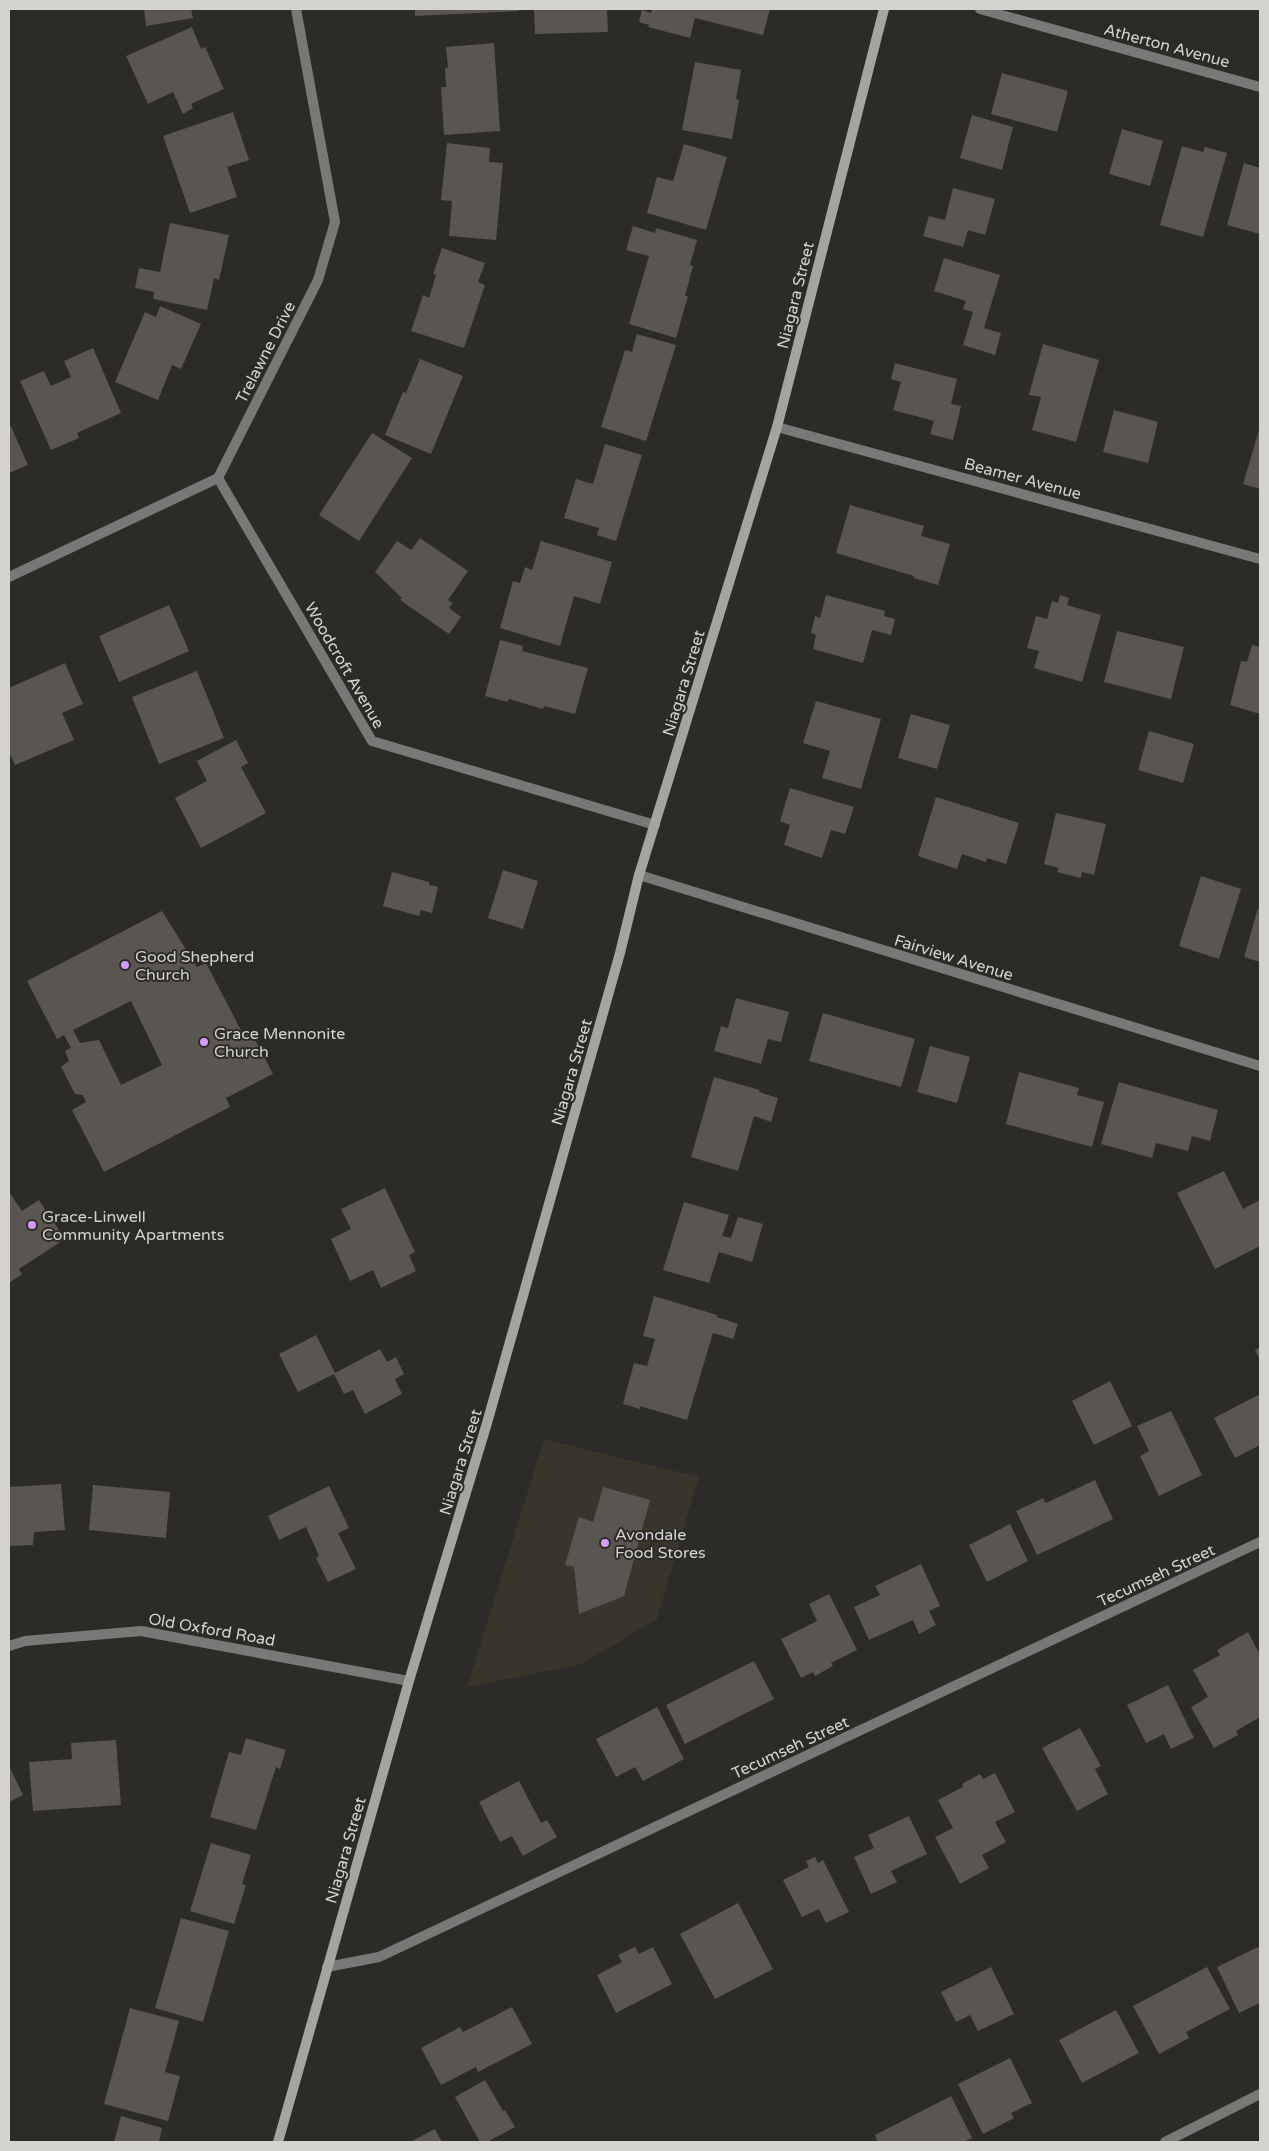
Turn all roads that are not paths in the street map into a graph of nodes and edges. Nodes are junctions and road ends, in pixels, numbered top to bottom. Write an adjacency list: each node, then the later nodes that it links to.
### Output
1 (296, 9): 6 (street, Trelawne Drive)
2 (884, 9): 5 (main road, Niagara Street)
3 (980, 9): 4 (street, Atherton Avenue)
4 (1260, 87)
5 (777, 427): 7 (street, Beamer Avenue); 9 (main road, Niagara Street)
6 (218, 478): 8 (street); 9 (street, Woodcroft Avenue)
7 (1260, 559)
8 (9, 577)
9 (655, 825): 10 (main road, Niagara Street)
10 (639, 875): 11 (street, Fairview Avenue); 14 (main road, Niagara Street)
11 (1260, 1066)
12 (1260, 1542): 15 (street, Tecumseh Street)
13 (9, 1646): 14 (street, Old Oxford Road)
14 (409, 1681): 15 (main road, Niagara Street)
15 (327, 1966): 17 (main road, Niagara Street)
16 (1260, 2094): 18 (street)
17 (278, 2142)
18 (1165, 2142)

